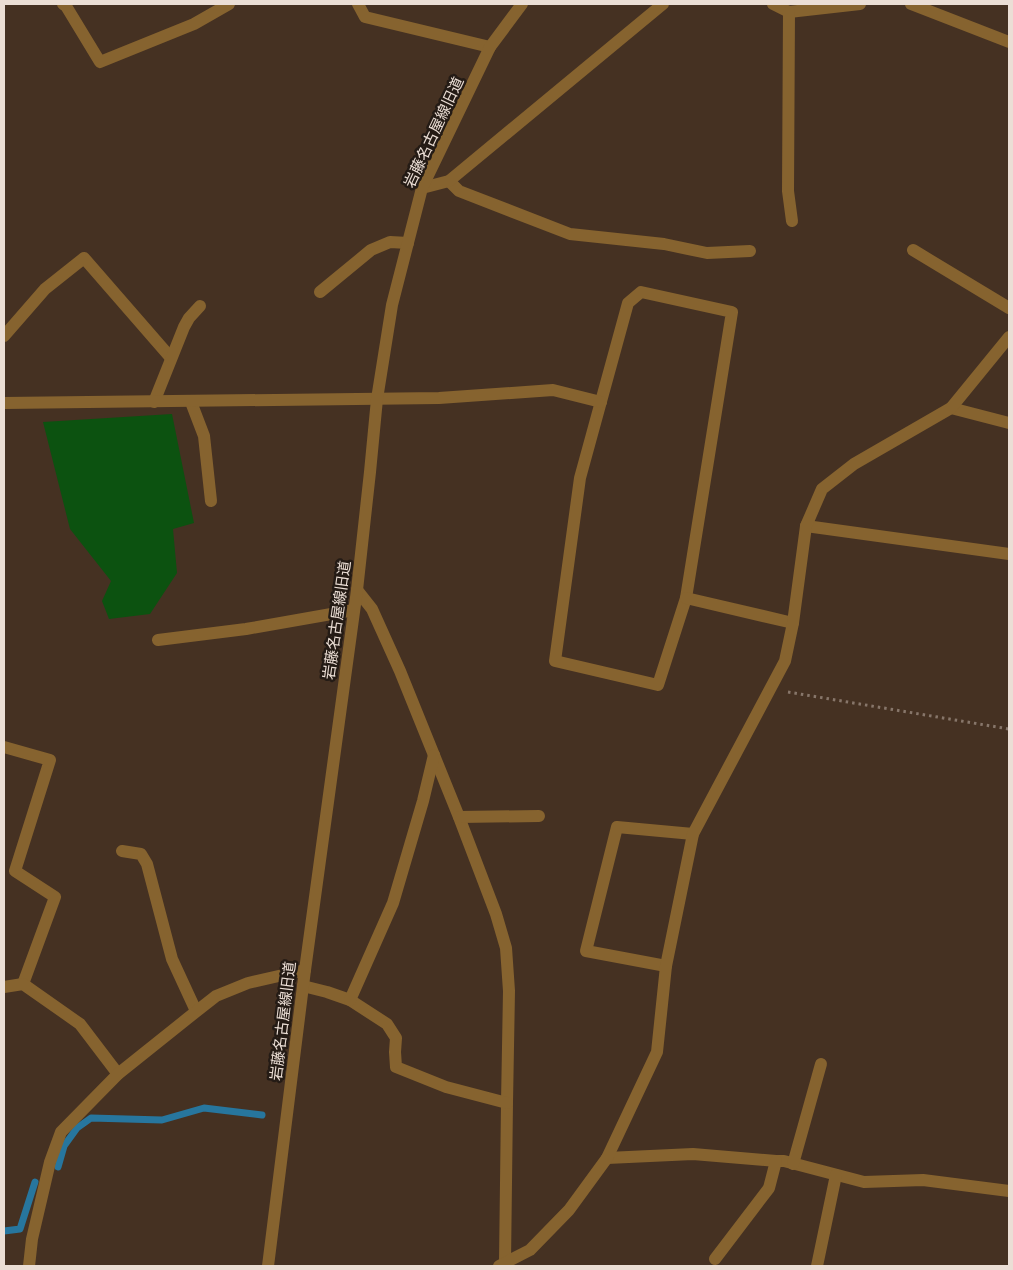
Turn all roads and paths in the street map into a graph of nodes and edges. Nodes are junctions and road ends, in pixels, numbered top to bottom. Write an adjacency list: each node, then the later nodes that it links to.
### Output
1 (63, 4): 2 (street)
2 (229, 4)
3 (358, 4): 11 (street)
4 (522, 4): 11 (street, 岩藤名古屋線旧道)
5 (663, 4): 12 (street)
6 (773, 4): 9 (street)
7 (860, 4): 9 (street)
8 (911, 4): 10 (street)
9 (789, 12): 14 (street)
10 (1009, 42)
11 (490, 47): 13 (street, 岩藤名古屋線旧道)
12 (449, 181): 13 (street); 17 (street)
13 (422, 188): 15 (street, 岩藤名古屋線旧道)
14 (792, 221)
15 (408, 243): 18 (street); 24 (street, 岩藤名古屋線旧道)
16 (913, 250): 20 (street)
17 (750, 251)
18 (320, 292)
19 (200, 306): 23 (street)
20 (1009, 308)
21 (4, 336): 23 (street)
22 (1009, 337): 29 (street)
23 (172, 358): 25 (street)
24 (377, 399): 26 (street); 27 (street); 34 (street, 岩藤名古屋線旧道)
25 (154, 402): 26 (street); 28 (street)
26 (191, 402): 31 (street)
27 (602, 402): 35 (street); 35 (street)
28 (4, 403)
29 (951, 408): 30 (street); 32 (street)
30 (1009, 423)
31 (211, 501)
32 (806, 526): 33 (street); 37 (street)
33 (1009, 554)
34 (357, 590): 36 (street, 岩藤名古屋線旧道); 42 (street)
35 (686, 598): 37 (street)
36 (354, 610): 38 (street); 48 (street, 岩藤名古屋線旧道)
37 (793, 622): 39 (street)
38 (158, 640)
39 (770, 689): 40 (path); 45 (street)
40 (1009, 729)
41 (4, 747): 49 (street)
42 (434, 755): 44 (street); 52 (street)
43 (539, 816): 44 (street)
44 (459, 817): 56 (street)
45 (693, 834): 47 (street); 47 (street)
46 (122, 851): 53 (street)
47 (666, 966): 57 (street)
48 (305, 970): 50 (street, 岩藤名古屋線旧道); 53 (street)
49 (23, 984): 51 (street); 55 (street)
50 (303, 986): 52 (street); 65 (street, 岩藤名古屋線旧道)
51 (4, 987)
52 (350, 1000): 56 (street)
53 (196, 1011): 55 (street)
54 (821, 1064): 59 (street)
55 (118, 1074): 64 (street)
56 (506, 1103): 63 (street)
57 (607, 1158): 58 (street); 63 (street)
58 (776, 1161): 59 (street); 62 (street)
59 (793, 1164): 60 (street)
60 (836, 1175): 61 (street); 66 (street)
61 (1009, 1191)
62 (715, 1259)
63 (502, 1264)
64 (29, 1266)
65 (268, 1266)
66 (817, 1266)

